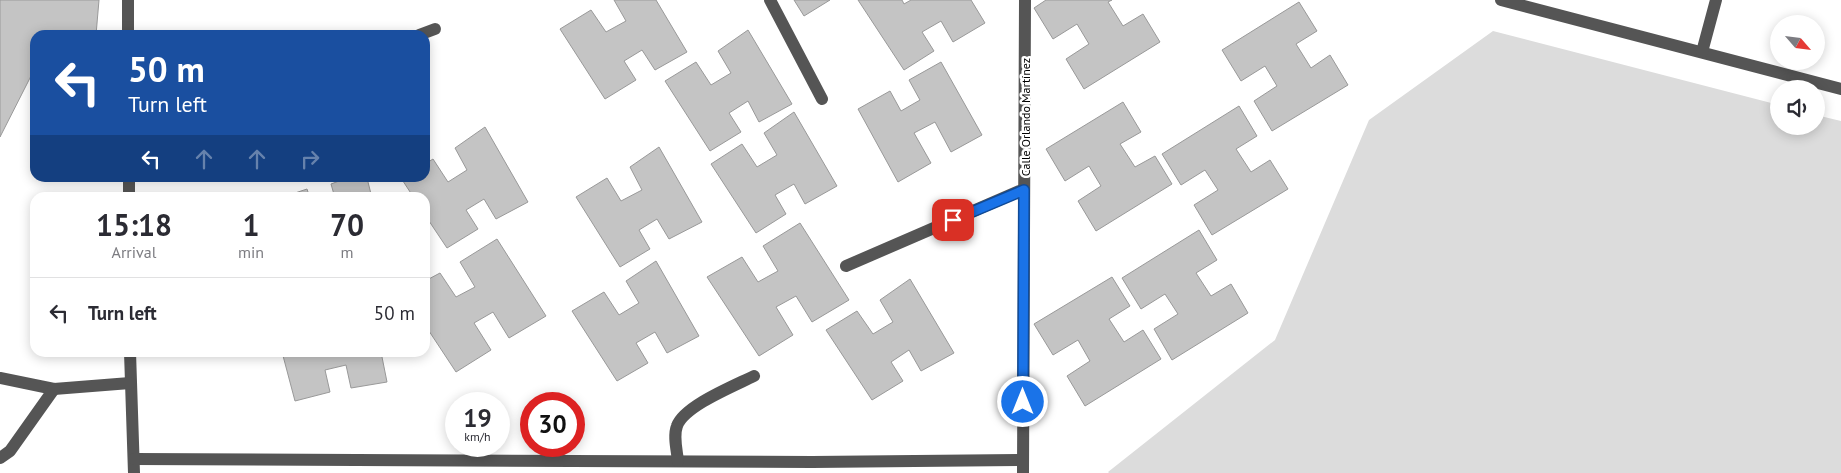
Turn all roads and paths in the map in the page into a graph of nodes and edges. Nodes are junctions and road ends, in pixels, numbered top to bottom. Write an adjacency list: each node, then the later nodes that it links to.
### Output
1 (128, 0): 7 (street)
2 (770, 0): 11 (street)
3 (1025, 0): 12 (street, Calle Orlando Martínez)
4 (1501, 0): 9 (street)
5 (1716, 0): 9 (street)
6 (435, 29): 8 (street)
7 (128, 30)
8 (430, 31)
9 (1702, 52): 10 (street)
10 (1841, 89)
11 (822, 99)
12 (1024, 190): 13 (street); 23 (street, Calle Orlando Martínez)
13 (846, 266)
14 (130, 357): 17 (street)
15 (754, 376): 21 (street)
16 (0, 378): 18 (street)
17 (130, 383): 18 (street); 20 (street)
18 (54, 390): 19 (street)
19 (0, 458)
20 (134, 459): 21 (street); 24 (street)
21 (678, 461): 22 (street)
22 (812, 467): 23 (street)
23 (1023, 467)
24 (134, 473)

